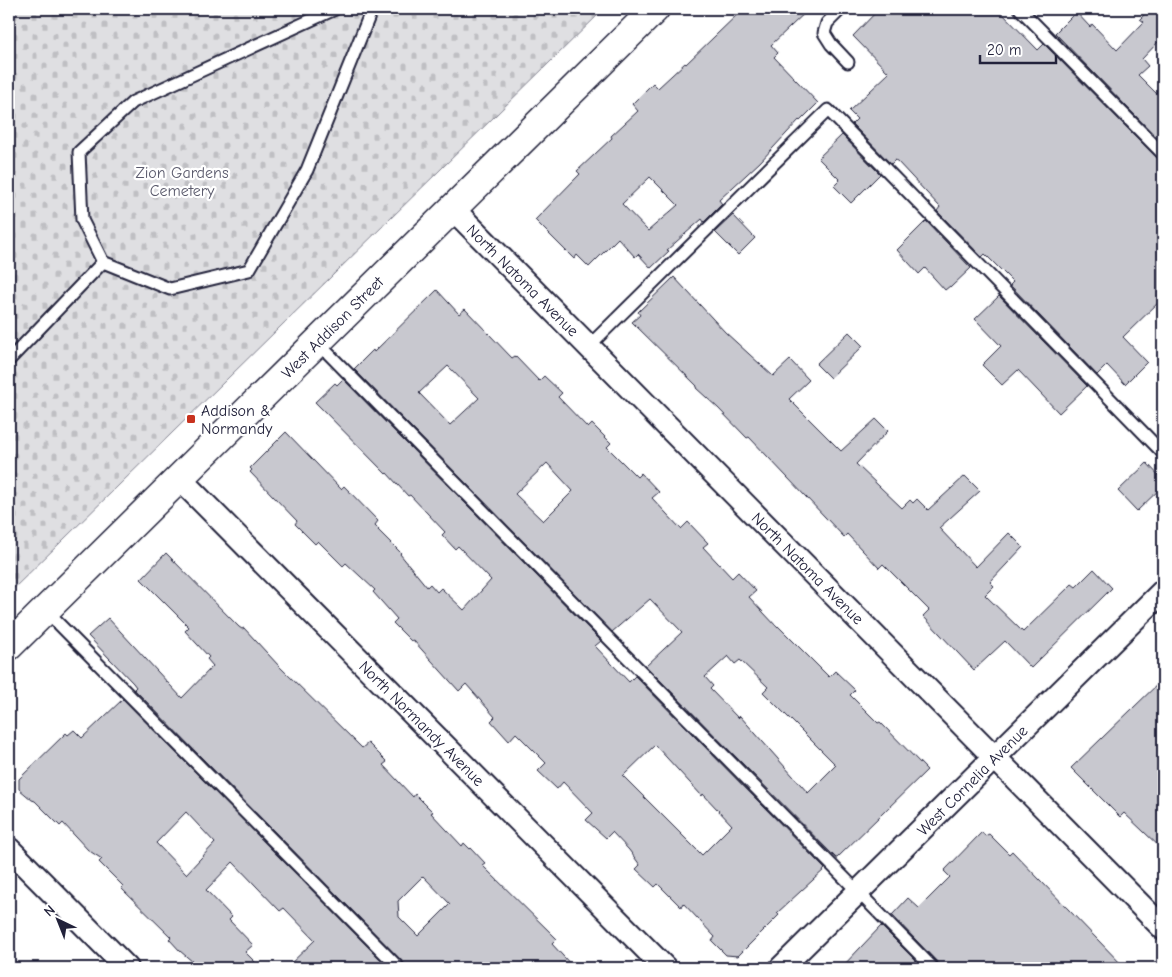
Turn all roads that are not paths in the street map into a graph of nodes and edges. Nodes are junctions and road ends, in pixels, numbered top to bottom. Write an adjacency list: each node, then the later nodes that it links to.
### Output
1 (335, 9): 9 (lane)
2 (372, 9): 9 (lane)
3 (656, 9): 8 (street, West Addison Street)
4 (841, 9): 6 (lane)
5 (1020, 9): 7 (lane)
6 (848, 62)
7 (1163, 154)
8 (453, 209): 10 (street, West Addison Street); 11 (street, North Natoma Avenue)
9 (103, 262): 12 (lane)
10 (317, 342): 14 (street, West Addison Street); 20 (lane)
11 (589, 346): 13 (lane); 18 (street, North Natoma Avenue)
12 (9, 360)
13 (1163, 453)
14 (179, 478): 16 (street, West Addison Street); 24 (street, North Normandy Avenue)
15 (1163, 591): 18 (street, West Cornelia Avenue)
16 (45, 610): 17 (street, West Addison Street); 23 (lane)
17 (9, 646)
18 (995, 757): 20 (street, West Cornelia Avenue); 21 (street, North Natoma Avenue)
19 (9, 849): 22 (street)
20 (858, 892): 25 (street, West Cornelia Avenue); 26 (lane)
21 (1163, 928)
22 (127, 968)
23 (399, 968)
24 (664, 968)
25 (781, 968)
26 (933, 968)

